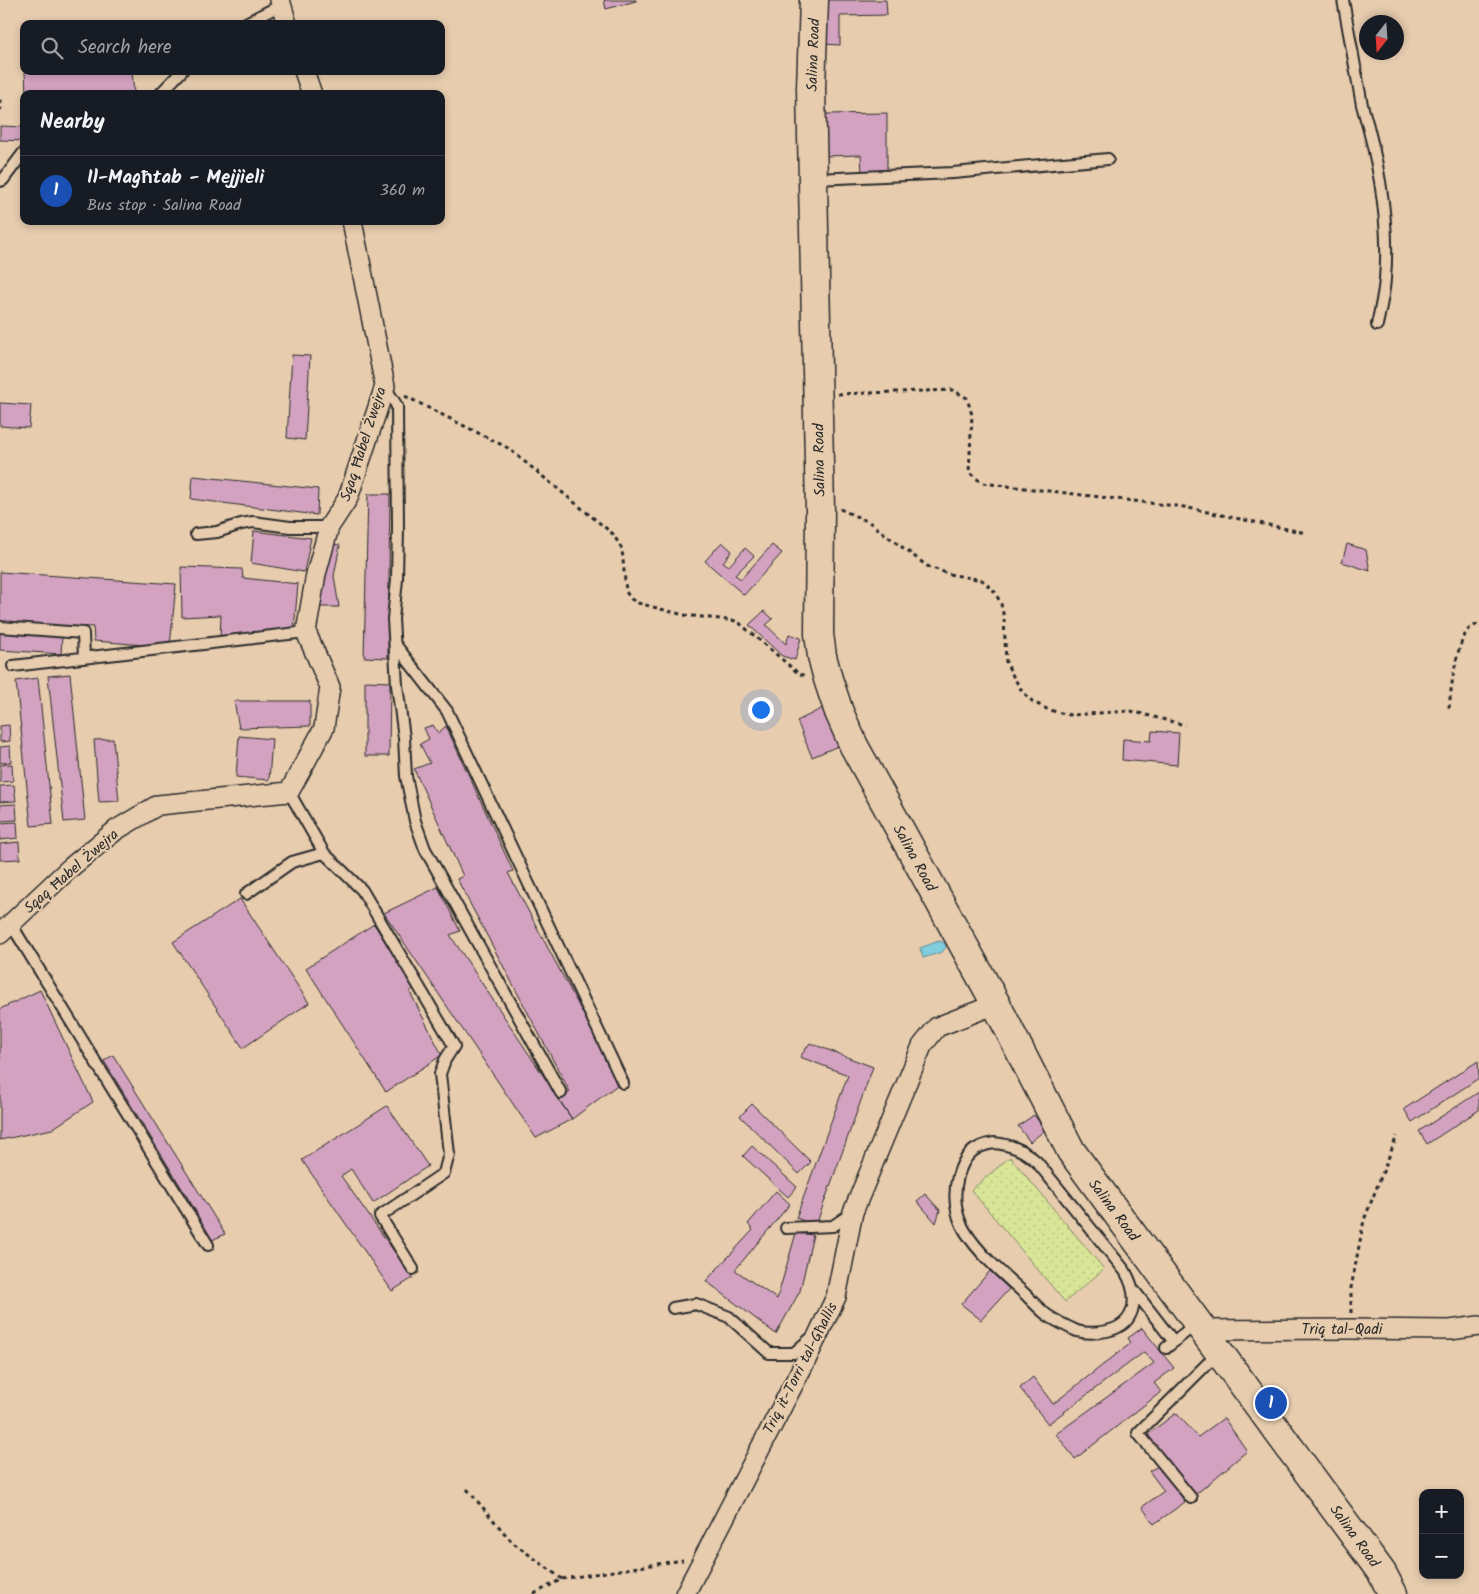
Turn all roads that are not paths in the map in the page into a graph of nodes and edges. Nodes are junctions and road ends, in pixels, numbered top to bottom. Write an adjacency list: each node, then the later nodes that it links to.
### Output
1 (814, 0): 12 (main road, Salina Road)
2 (1343, 0): 15 (lane)
3 (281, 3): 4 (lane); 5 (street)
4 (251, 20)
5 (286, 20)
6 (178, 75): 8 (lane)
7 (305, 75): 9 (street)
8 (164, 90)
9 (311, 90)
10 (20, 157): 13 (lane)
11 (1108, 159): 12 (lane)
12 (813, 180): 28 (main road, Salina Road)
13 (0, 181)
14 (353, 225): 16 (street, Sqaq Ħabel Żwejra)
15 (1377, 325)
16 (384, 386): 17 (street, Sqaq Ħabel Żwejra); 21 (lane)
17 (329, 527): 18 (lane); 20 (street, Sqaq Ħabel Żwejra)
18 (196, 534)
19 (0, 627): 22 (lane)
20 (306, 632): 22 (lane); 24 (street)
21 (395, 644): 29 (lane); 30 (lane)
22 (84, 658): 23 (lane)
23 (13, 666)
24 (289, 792): 25 (lane); 27 (street, Sqaq Ħabel Żwejra)
25 (324, 853): 26 (lane); 34 (lane)
26 (246, 894)
27 (5, 929): 33 (lane)
28 (996, 1004): 31 (street, Triq it-Torri tal-Għallis); 39 (main road, Salina Road)
29 (623, 1083)
30 (562, 1093)
31 (853, 1212): 32 (lane); 38 (street, Triq it-Torri tal-Għallis)
32 (786, 1228)
33 (208, 1245)
34 (413, 1269)
35 (1133, 1288): 35 (lane); 39 (lane)
36 (673, 1308): 38 (lane)
37 (1479, 1326): 39 (street, Triq tal-Qadi)
38 (820, 1331): 41 (street, Triq it-Torri tal-Għallis)
39 (1207, 1335): 40 (lane); 42 (main road, Salina Road)
40 (1191, 1498)
41 (685, 1594)
42 (1393, 1594)

